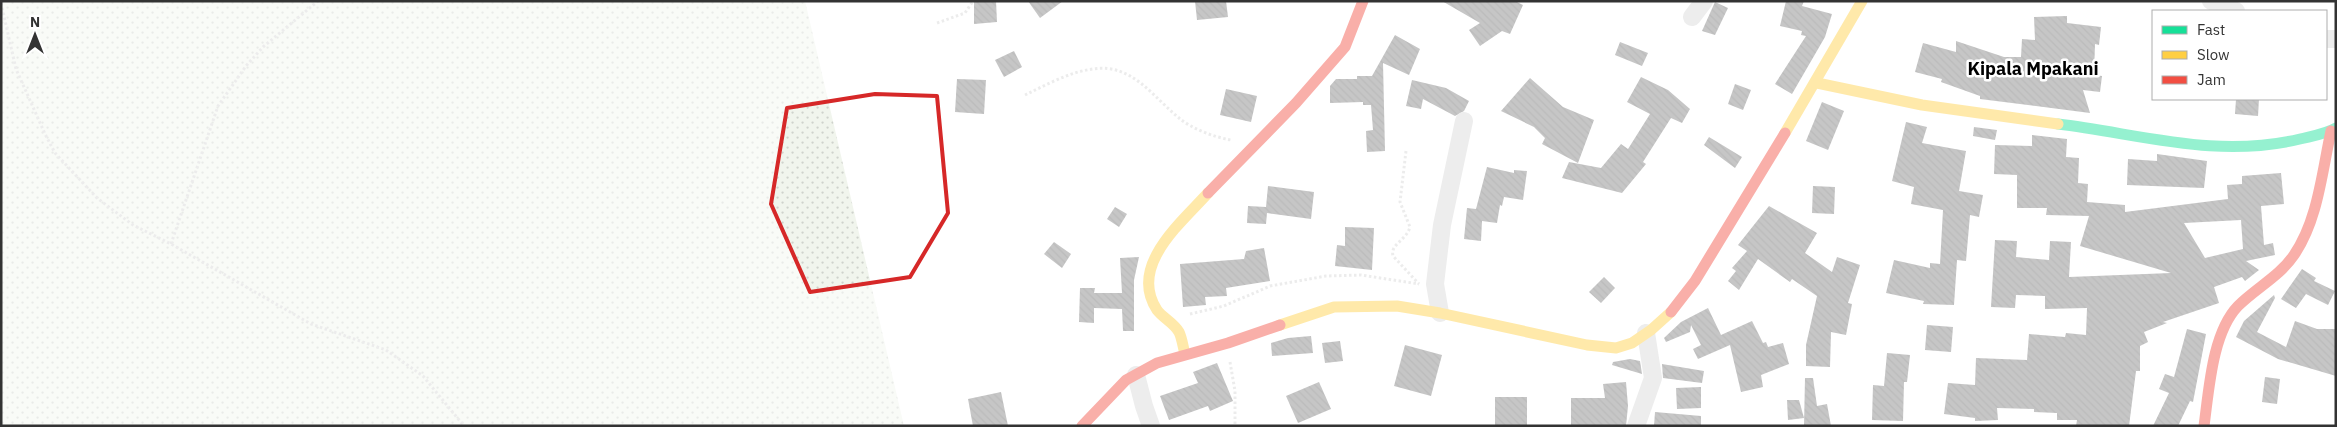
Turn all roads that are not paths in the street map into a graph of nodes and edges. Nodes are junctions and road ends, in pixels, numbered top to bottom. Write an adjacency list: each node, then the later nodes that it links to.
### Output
1 (1363, 1): 12 (street)
2 (1704, 1): 6 (street)
3 (1862, 1): 7 (street)
4 (2211, 1): 5 (street)
5 (2234, 10)
6 (1692, 17)
7 (1817, 83): 9 (street); 11 (street)
8 (1464, 121): 10 (street)
9 (2333, 129): 17 (street)
10 (1440, 313): 11 (street); 12 (street)
11 (1646, 333): 16 (street)
12 (1186, 354): 13 (street)
13 (1136, 375): 14 (street); 15 (street)
14 (1082, 426)
15 (1151, 426)
16 (1636, 426)
17 (2204, 426)

